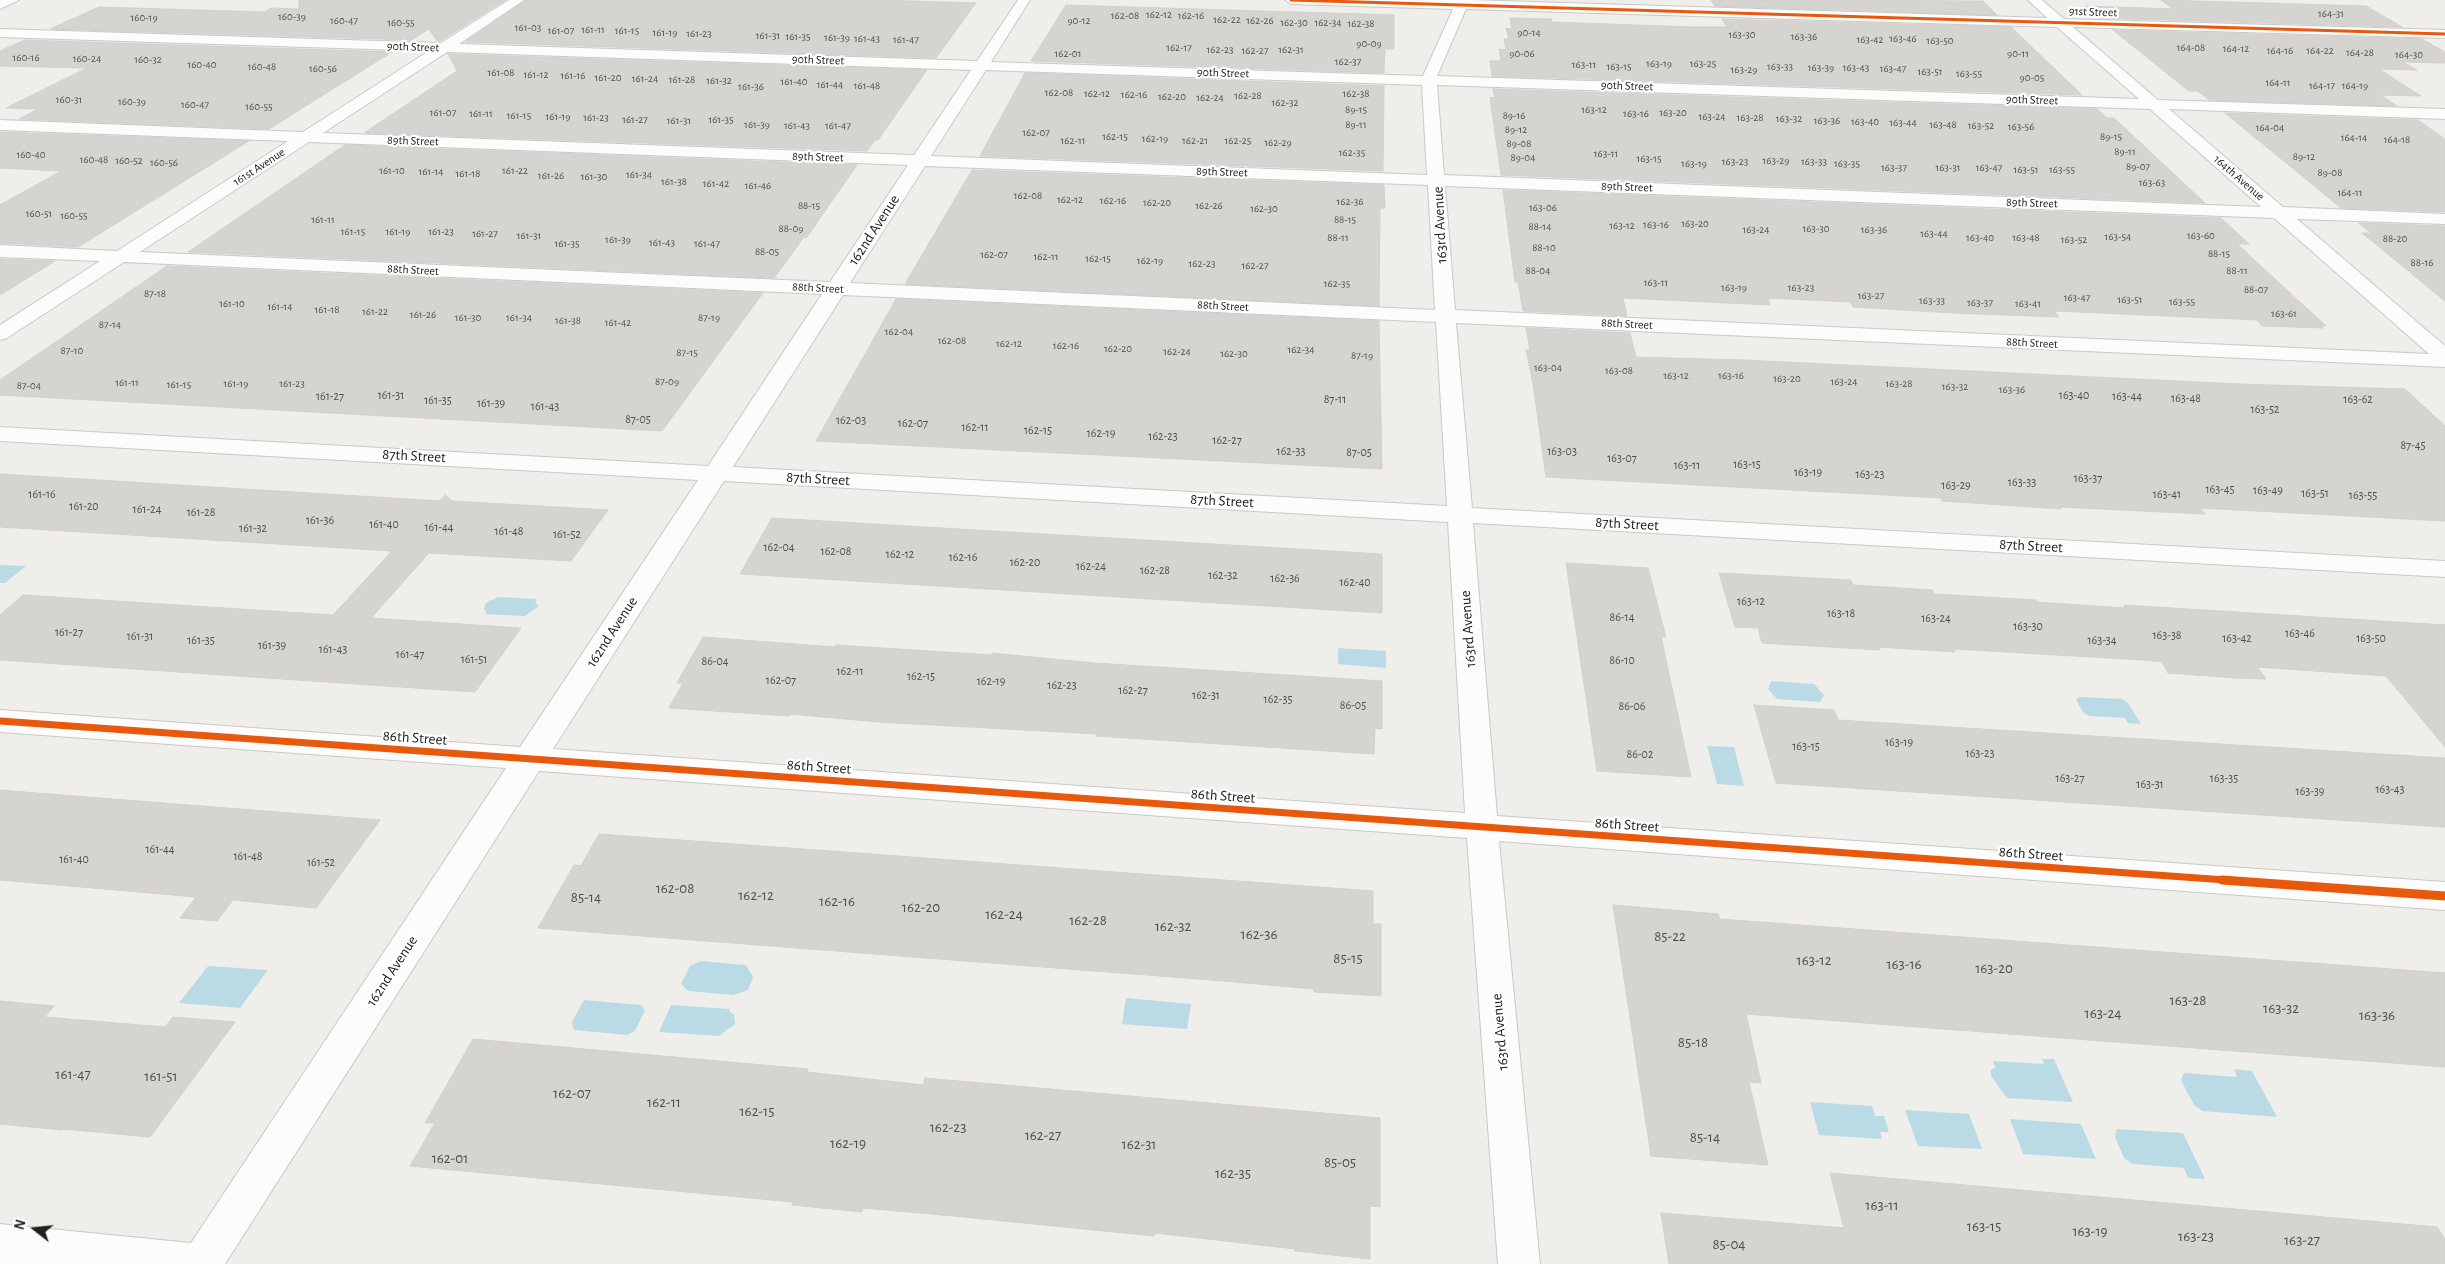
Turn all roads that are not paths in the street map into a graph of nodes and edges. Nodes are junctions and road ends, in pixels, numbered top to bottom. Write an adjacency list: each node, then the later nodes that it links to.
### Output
1 (13, 0): 7 (street)
2 (518, 0): 11 (street, 161st Avenue)
3 (1024, 0): 12 (street, 162nd Avenue)
4 (1291, 0): 6 (street, 91st Street)
5 (2034, 0): 8 (street, 164th Avenue)
6 (1463, 3): 8 (street, 91st Street); 13 (street, 163rd Avenue)
7 (0, 5)
8 (2060, 23): 10 (street, 91st Street); 14 (street, 164th Avenue)
9 (0, 33): 11 (street, 90th Street)
10 (2445, 34)
11 (444, 48): 12 (street, 90th Street); 17 (street, 161st Avenue)
12 (982, 65): 13 (street, 90th Street); 18 (street, 162nd Avenue)
13 (1429, 80): 14 (street, 90th Street); 19 (street, 163rd Avenue)
14 (2154, 104): 15 (street, 90th Street); 20 (street, 164th Avenue)
15 (2445, 114)
16 (0, 125): 17 (street, 89th Street)
17 (305, 137): 18 (street, 89th Street); 23 (street, 161st Avenue)
18 (919, 161): 19 (street, 89th Street); 24 (street, 162nd Avenue)
19 (1438, 180): 20 (street, 89th Street); 25 (street, 163rd Avenue)
20 (2278, 212): 21 (street, 89th Street); 27 (street, 164th Avenue)
21 (2445, 219)
22 (0, 251): 23 (street, 88th Street)
23 (120, 256): 24 (street, 88th Street); 26 (street, 161st Avenue)
24 (836, 289): 25 (street, 88th Street); 30 (street, 162nd Avenue)
25 (1446, 316): 28 (street, 88th Street); 31 (street, 163rd Avenue)
26 (0, 334)
27 (2445, 357)
28 (2445, 362)
29 (0, 434): 30 (street, 87th Street)
30 (716, 473): 31 (street, 87th Street); 34 (street, 162nd Avenue)
31 (1460, 514): 32 (street, 87th Street); 35 (street, 163rd Avenue)
32 (2445, 569)
33 (0, 721): 34 (street, 86th Street)
34 (530, 759): 35 (street, 86th Street); 39 (street, 162nd Avenue)
35 (1482, 827): 36 (street, 86th Street); 40 (street, 163rd Avenue)
36 (2445, 896)
37 (0, 1244): 38 (street)
38 (195, 1264)
39 (201, 1264)
40 (1519, 1264)

